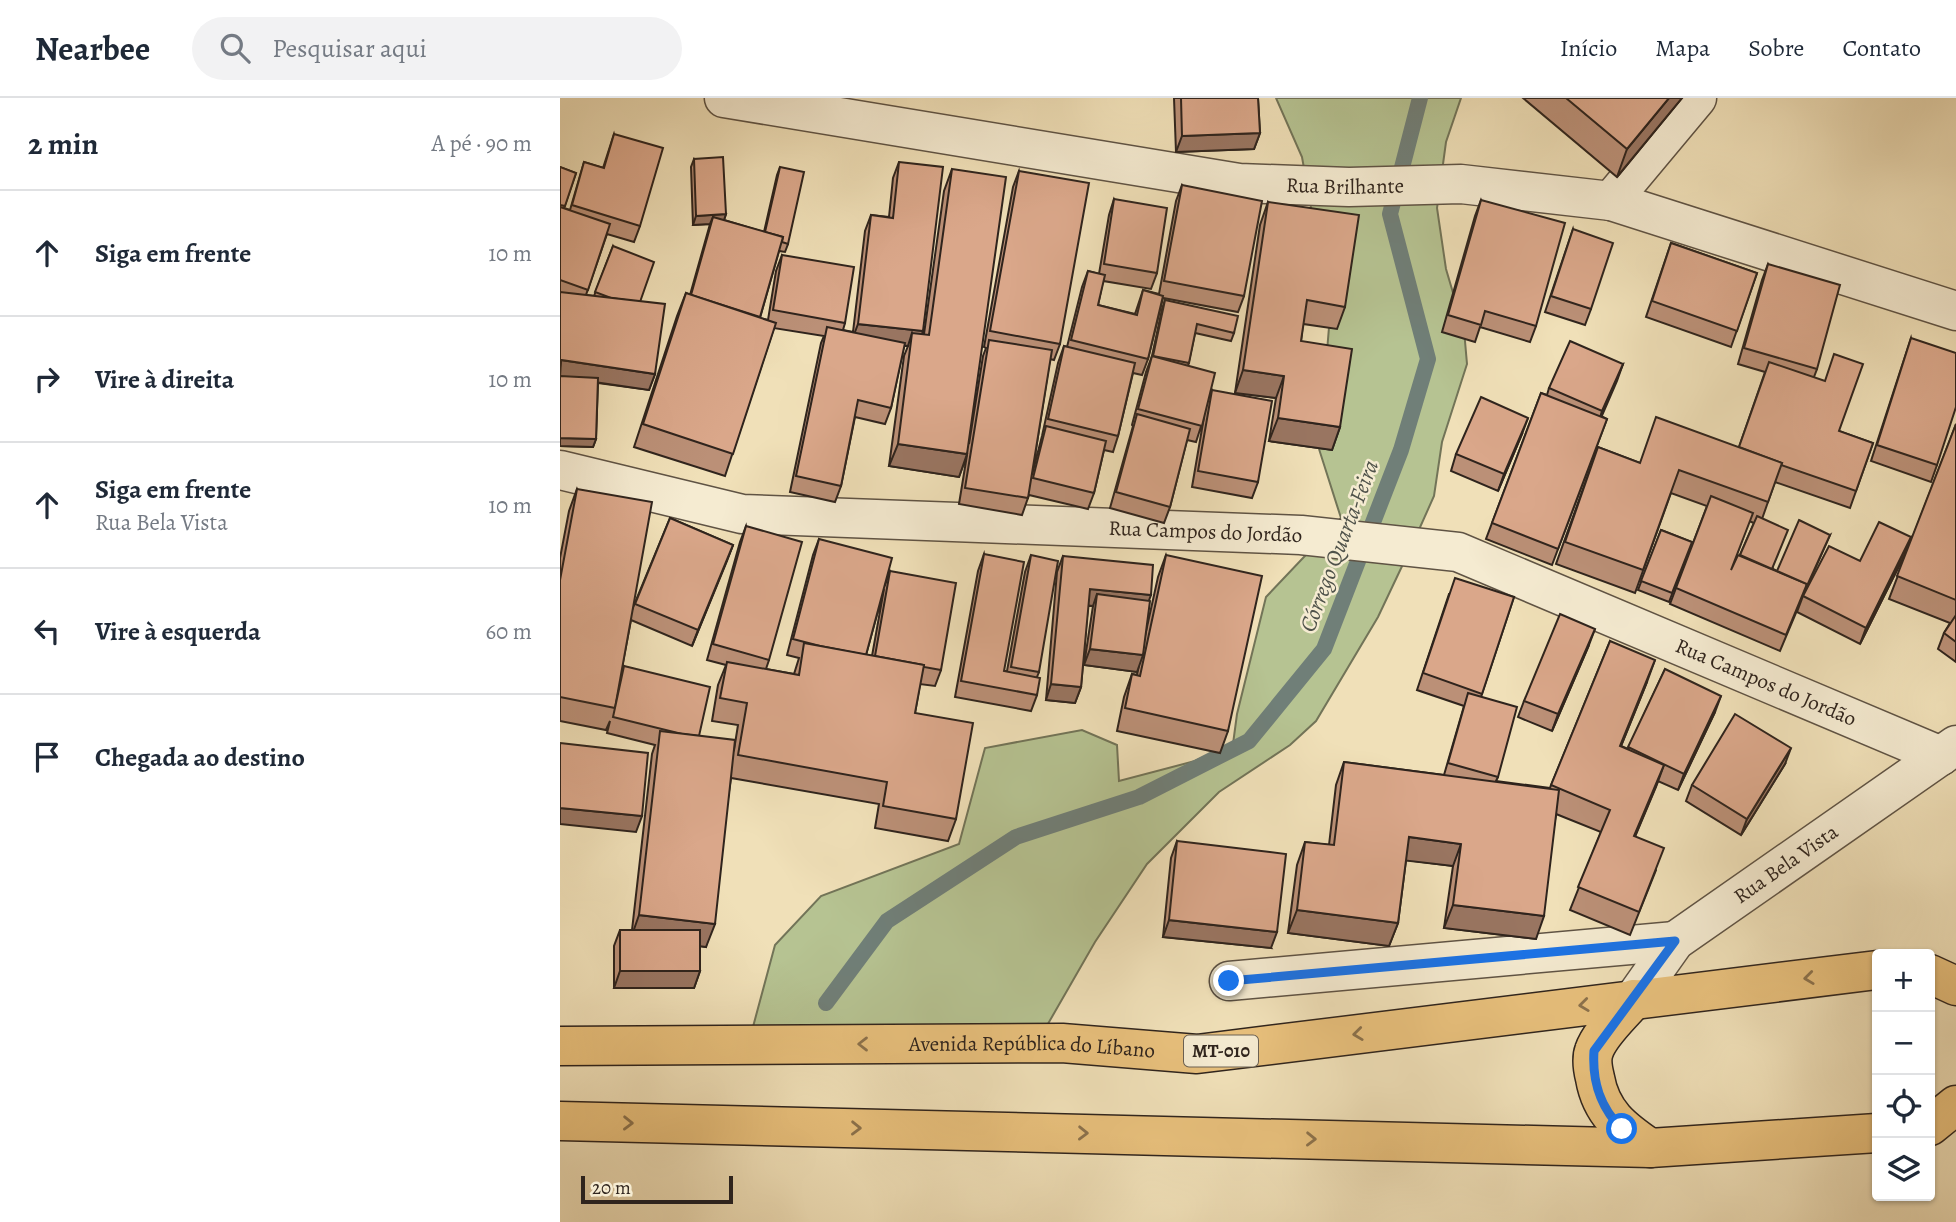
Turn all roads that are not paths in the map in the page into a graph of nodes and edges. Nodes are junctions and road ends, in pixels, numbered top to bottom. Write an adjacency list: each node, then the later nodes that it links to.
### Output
1 (723, 98): 3 (street, Rua Brilhante)
2 (1697, 98): 3 (street)
3 (1611, 201): 4 (street, Rua Brilhante)
4 (1956, 311)
5 (560, 470): 6 (street, Rua Campos do Jordão)
6 (1949, 750): 7 (street, Rua Bela Vista)
7 (1675, 941): 12 (street); 14 (street, Rua Bela Vista)
8 (1872, 971): 14 (main road, Avenida República do Líbano / MT-010, one-way to 14)
9 (1935, 972): 10 (main road)
10 (1956, 974)
11 (1935, 975): 13 (main road)
12 (1229, 981)
13 (1956, 986)
14 (1634, 999): 15 (main road, Avenida República do Líbano / MT-010, one-way to 15); 22 (main road)
15 (560, 1046)
16 (1956, 1105): 18 (main road)
17 (560, 1121): 22 (main road, one-way to 22)
18 (1935, 1124)
19 (1935, 1129): 20 (main road)
20 (1956, 1131)
21 (1872, 1133): 22 (main road)
22 (1650, 1148)

